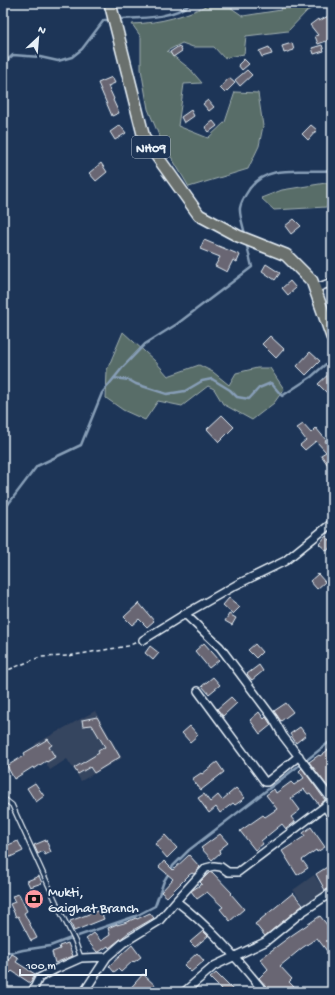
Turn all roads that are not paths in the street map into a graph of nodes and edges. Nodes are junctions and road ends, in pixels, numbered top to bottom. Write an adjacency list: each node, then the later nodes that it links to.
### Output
1 (110, 3): 3 (main road, NH09)
2 (332, 282): 3 (street)
3 (314, 289): 4 (main road, NH09)
4 (332, 337)
5 (332, 523): 6 (street)
6 (185, 614): 7 (street); 9 (street)
7 (143, 640)
8 (198, 691): 9 (street)
9 (299, 756): 11 (street)
10 (3, 798): 18 (lane)
11 (332, 800): 12 (street)
12 (325, 806): 13 (street); 15 (street)
13 (332, 817)
14 (332, 892): 16 (street)
15 (176, 901): 16 (street); 17 (street)
16 (235, 956): 21 (street); 22 (street)
17 (107, 957): 18 (street); 20 (street)
18 (81, 958): 19 (street)
19 (32, 992)
20 (84, 992)
21 (184, 992)
22 (256, 992)

